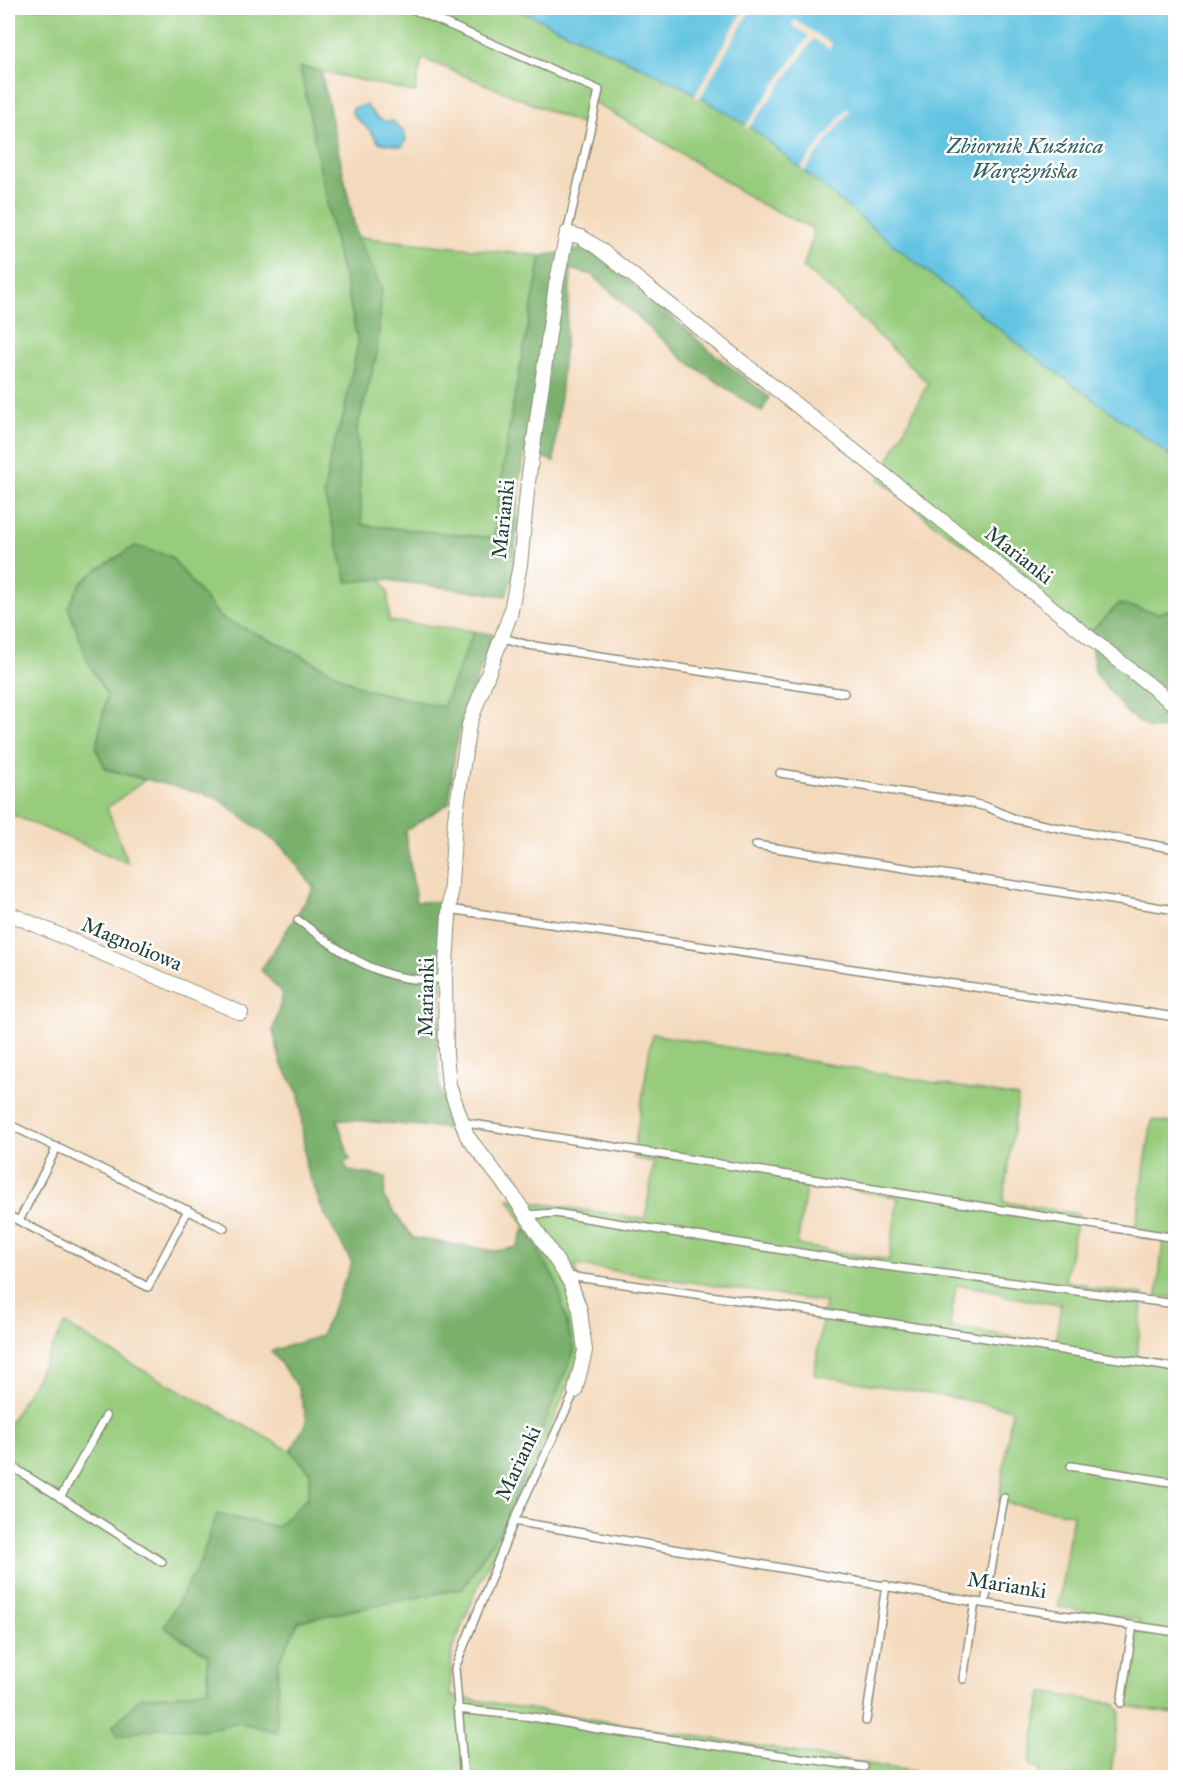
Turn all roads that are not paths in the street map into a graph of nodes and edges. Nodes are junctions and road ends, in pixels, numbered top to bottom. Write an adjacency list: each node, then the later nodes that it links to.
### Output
1 (410, 8): 2 (lane)
2 (567, 233): 3 (street, Marianki); 5 (street, Marianki)
3 (501, 637): 4 (lane); 9 (street, Marianki)
4 (844, 693)
5 (1176, 706)
6 (780, 773): 8 (lane)
7 (756, 846): 10 (lane)
8 (1176, 849)
9 (449, 909): 13 (street, Marianki); 15 (lane)
10 (1176, 910)
11 (8, 913): 14 (street, Magnoliowa)
12 (298, 920): 13 (lane)
13 (445, 979): 16 (street, Marianki)
14 (241, 1013)
15 (1176, 1017)
16 (461, 1122): 21 (street, Marianki); 24 (lane)
17 (8, 1124): 18 (lane)
18 (57, 1148): 19 (lane); 22 (lane)
19 (188, 1210): 22 (lane); 23 (lane)
20 (8, 1215): 22 (lane)
21 (526, 1215): 25 (street, Marianki); 26 (lane)
22 (19, 1221)
23 (224, 1227)
24 (1176, 1238)
25 (566, 1276): 27 (lane); 28 (street, Marianki)
26 (1176, 1304)
27 (1176, 1368)
28 (575, 1391): 35 (lane, Marianki)
29 (106, 1416): 34 (lane)
30 (8, 1464): 34 (lane)
31 (1071, 1466): 32 (lane)
32 (1176, 1483)
33 (1004, 1497): 39 (lane)
34 (60, 1498): 36 (lane)
35 (514, 1521): 37 (lane, Marianki); 44 (lane, Marianki)
36 (162, 1562)
37 (886, 1585): 38 (lane, Marianki); 45 (lane)
38 (975, 1602): 39 (lane, Marianki); 42 (lane)
39 (985, 1603): 40 (lane, Marianki)
40 (1133, 1624): 41 (lane, Marianki); 43 (lane)
41 (1176, 1632)
42 (963, 1679)
43 (1121, 1702)
44 (458, 1709): 46 (lane); 47 (lane, Marianki)
45 (866, 1721)
46 (864, 1767)
47 (464, 1778)

